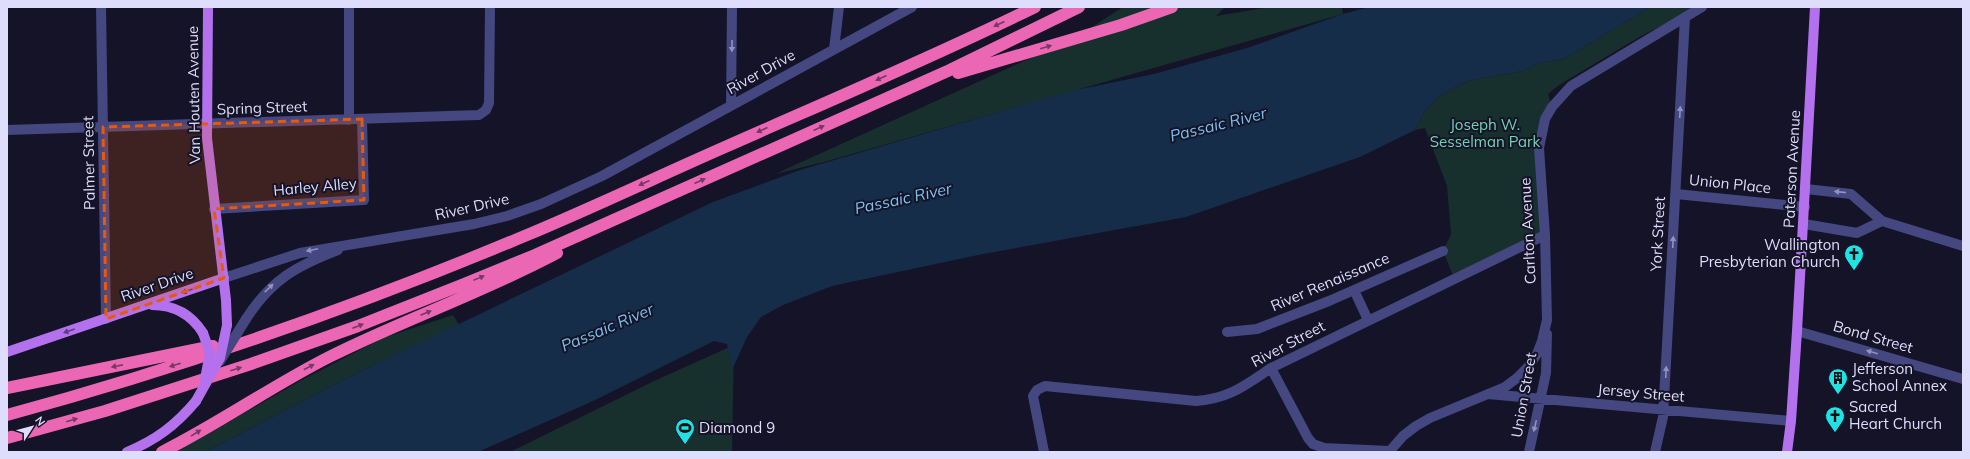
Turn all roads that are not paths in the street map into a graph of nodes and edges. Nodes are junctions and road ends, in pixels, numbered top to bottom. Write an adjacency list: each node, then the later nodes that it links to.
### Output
1 (101, 7): 20 (street, Palmer Street)
2 (208, 7): 19 (main road, Van Houten Avenue)
3 (349, 7): 18 (street)
4 (490, 7): 17 (street, Spring Street)
5 (732, 7): 16 (street, one-way to 16)
6 (839, 7): 14 (street)
7 (912, 7): 14 (street, River Drive)
8 (1035, 7): 39 (highway, one-way to 39)
9 (1079, 7): 15 (highway)
10 (1172, 7): 15 (highway, one-way to 10)
11 (1702, 7): 13 (street, Carlton Avenue)
12 (1815, 7): 22 (main road, Paterson Avenue)
13 (1685, 17): 23 (street, York Street, one-way to 13); 29 (street, Carlton Avenue)
14 (834, 49): 16 (street, River Drive)
15 (914, 85): 25 (highway, one-way to 15)
16 (731, 106): 30 (street, River Drive)
17 (362, 119): 18 (street, Spring Street); 26 (street, Harley Alley)
18 (349, 120): 19 (street, Spring Street)
19 (207, 124): 20 (street, Spring Street); 26 (main road, Van Houten Avenue)
20 (103, 128): 21 (street, Spring Street); 36 (street, Palmer Street)
21 (7, 130)
22 (1806, 189): 24 (main road, Paterson Avenue); 27 (street, one-way to 22)
23 (1676, 194): 24 (street, Union Place); 50 (street, York Street, one-way to 23)
24 (1805, 207): 28 (main road, Paterson Avenue)
25 (639, 208): 53 (highway, one-way to 25); 55 (highway, one-way to 25)
26 (214, 209): 33 (main road, Van Houten Avenue)
27 (1882, 221): 28 (street); 31 (street)
28 (1804, 224): 40 (main road, Paterson Avenue)
29 (1545, 235): 37 (street, River Street); 38 (street, Carlton Avenue)
30 (351, 246): 33 (street, River Drive, one-way to 33); 43 (street, one-way to 30, bridge)
31 (1963, 246)
32 (1443, 251): 34 (street, River Renaissance)
33 (224, 278): 35 (main road, River Drive, one-way to 35); 43 (main road, Van Houten Avenue, bridge)
34 (1354, 290): 37 (street); 41 (street, River Renaissance)
35 (140, 307): 36 (main road, River Drive); 49 (main road, bridge)
36 (106, 319): 42 (main road, River Drive, one-way to 42)
37 (1368, 320): 44 (street, River Street)
38 (1547, 320): 47 (street, Carlton Avenue); 48 (street, Union Street)
39 (279, 330): 46 (highway, one-way to 46); 51 (highway, one-way to 51)
40 (1797, 331): 45 (street, Bond Street, one-way to 40); 52 (main road, Paterson Avenue)
41 (1227, 332)
42 (7, 352)
43 (216, 368): 49 (main road, Van Houten Avenue, bridge)
44 (1271, 368): 56 (street, River Street); 57 (street)
45 (1963, 379)
46 (7, 388)
47 (1488, 394): 48 (street, Jersey Street); 57 (street, Carlton Avenue)
48 (1541, 399): 50 (street, Jersey Street); 58 (street, Union Street, one-way to 58)
49 (196, 401): 54 (main road)
50 (1664, 410): 52 (street, Jersey Street); 59 (street, York Street)
51 (7, 415)
52 (1791, 421): 60 (main road, Paterson Avenue)
53 (7, 438)
54 (127, 452)
55 (162, 452)
56 (1044, 452)
57 (1389, 452)
58 (1529, 452)
59 (1655, 452)
60 (1787, 452)

